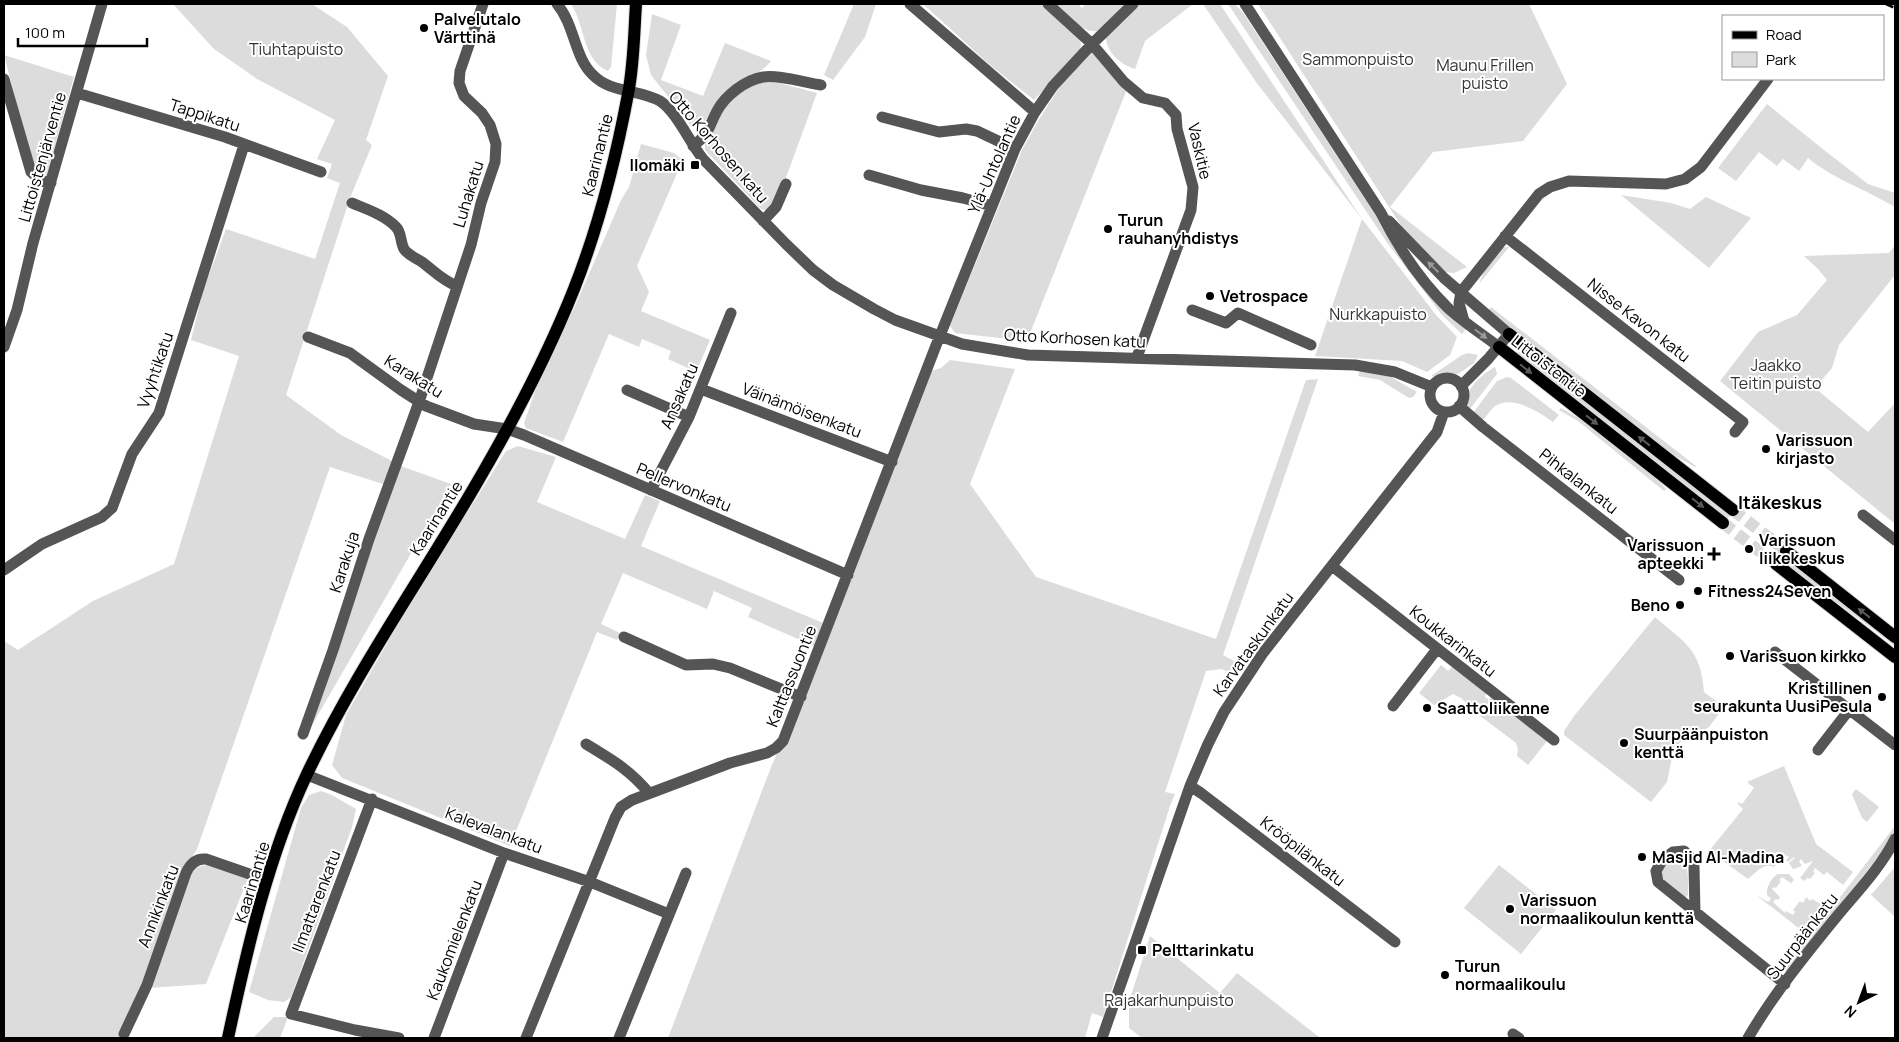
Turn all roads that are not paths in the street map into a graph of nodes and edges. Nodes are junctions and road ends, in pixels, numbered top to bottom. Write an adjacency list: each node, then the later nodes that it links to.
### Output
1 (102, 4): 14 (street, Littoistenjärventie)
2 (483, 4): 29 (street, Luhakatu)
3 (558, 4): 13 (street, Otto Korhosen katu)
4 (636, 4): 13 (main road, Kaarinantie)
5 (910, 4): 15 (street)
6 (1048, 4): 9 (street, Vaskitie)
7 (1133, 4): 9 (street, Ylä-Untolantie)
8 (1245, 4): 26 (street, Littoistentie)
9 (1092, 44): 15 (street, Ylä-Untolantie); 41 (street, Vaskitie)
10 (4, 80): 22 (street)
11 (1767, 80): 28 (street)
12 (821, 85): 18 (street)
13 (629, 91): 18 (street, Otto Korhosen katu); 50 (main road, Kaarinantie)
14 (77, 93): 17 (street, Tappikatu); 22 (street, Littoistenjärventie)
15 (1035, 112): 19 (street, Ylä-Untolantie)
16 (882, 117): 19 (street)
17 (244, 145): 20 (street, Tappikatu); 61 (street, Vyyhtikatu)
18 (693, 146): 27 (street, Otto Korhosen katu)
19 (1015, 149): 25 (street, Ylä-Untolantie)
20 (321, 172)
21 (869, 176): 25 (street)
22 (51, 183): 39 (street, Littoistenjärventie)
23 (786, 184): 27 (street)
24 (352, 203): 29 (street)
25 (992, 206): 36 (street, Ylä-Untolantie)
26 (1381, 213): 30 (street, Littoistentie); 31 (street, Littoistentie, one-way to 26)
27 (763, 221): 36 (street, Otto Korhosen katu)
28 (1505, 236): 31 (street); 51 (street, Nisse Kavon katu)
29 (457, 286): 46 (street, Luhakatu)
30 (1431, 288): 31 (street); 34 (street, Littoistentie)
31 (1460, 292): 34 (street); 35 (street, Littoistentie)
32 (1192, 310): 38 (street)
33 (731, 314): 44 (street, Ansakatu)
34 (1464, 321): 40 (street, Littoistentie, one-way to 40)
35 (1509, 334): 40 (street); 54 (main road, Littoistentie, one-way to 35)
36 (940, 337): 41 (street, Otto Korhosen katu); 52 (street, Kalttassuontie)
37 (308, 338): 46 (street, Karakatu)
38 (1311, 345)
39 (4, 347)
40 (1499, 348): 42 (street); 56 (main road, Littoistentie, one-way to 56)
41 (1137, 357): 43 (street, Otto Korhosen katu)
42 (1461, 386): 43 (street); 47 (street)
43 (1432, 387): 48 (street)
44 (701, 389): 49 (street, Ansakatu); 52 (street, Väinämöisenkatu)
45 (627, 390): 49 (street)
46 (419, 402): 50 (street, Karakatu); 72 (street, Karakuja)
47 (1459, 406): 48 (street); 63 (street, Pihkalankatu)
48 (1444, 412): 60 (street, Karvataskunkatu)
49 (690, 417): 53 (street, Ansakatu)
50 (507, 429): 53 (street, Pellervonkatu); 77 (main road, Kaarinantie)
51 (1735, 432)
52 (892, 462): 62 (street, Kalttassuontie)
53 (651, 490): 62 (street, Pellervonkatu)
54 (1733, 510)
55 (1863, 515): 57 (street)
56 (1723, 523)
57 (1895, 540)
58 (1786, 551): 65 (main road, one-way to 58)
59 (1776, 564): 68 (main road)
60 (1332, 566): 66 (street, Koukkarinkatu); 78 (street, Karvataskunkatu)
61 (4, 570)
62 (848, 575): 69 (street, Kalttassuontie)
63 (1679, 580)
64 (624, 637): 69 (street)
65 (1895, 638)
66 (1437, 649): 70 (street); 73 (street, Koukkarinkatu)
67 (1775, 652): 71 (street)
68 (1895, 657)
69 (801, 697): 79 (street, Kalttassuontie)
70 (1393, 706)
71 (1849, 710): 75 (street); 76 (street)
72 (302, 734)
73 (1554, 740)
74 (586, 744): 79 (street)
75 (1895, 745)
76 (1818, 750)
77 (307, 775): 80 (street, Kalevalankatu); 86 (main road, Kaarinantie)
78 (1190, 786): 90 (street, Krööpilänkatu); 99 (street, Karvataskunkatu)
79 (649, 794): 87 (street, Kalttassuontie)
80 (372, 799): 83 (street, Kalevalankatu); 93 (street, Ilmattarenkatu)
81 (1895, 839): 84 (street, Suurpäänkatu)
82 (1895, 850): 84 (street, Suurpäänkatu)
83 (504, 853): 87 (street, Kalevalankatu); 96 (street, Kaukomielenkatu)
84 (1886, 858): 91 (street, Suurpäänkatu)
85 (686, 874): 89 (street)
86 (267, 880): 92 (street, Annikinkatu); 94 (main road, Kaarinantie)
87 (590, 882): 89 (street, Kalevalankatu); 97 (street, Kalttassuontie)
88 (1695, 913): 88 (street); 91 (street)
89 (669, 914): 98 (street)
90 (1395, 942)
91 (1785, 984): 100 (street, Suurpäänkatu)
92 (124, 1034)
93 (353, 1034): 95 (street)
94 (228, 1038)
95 (399, 1038)
96 (434, 1038)
97 (526, 1038)
98 (619, 1038)
99 (1102, 1038)
100 (1748, 1038)

